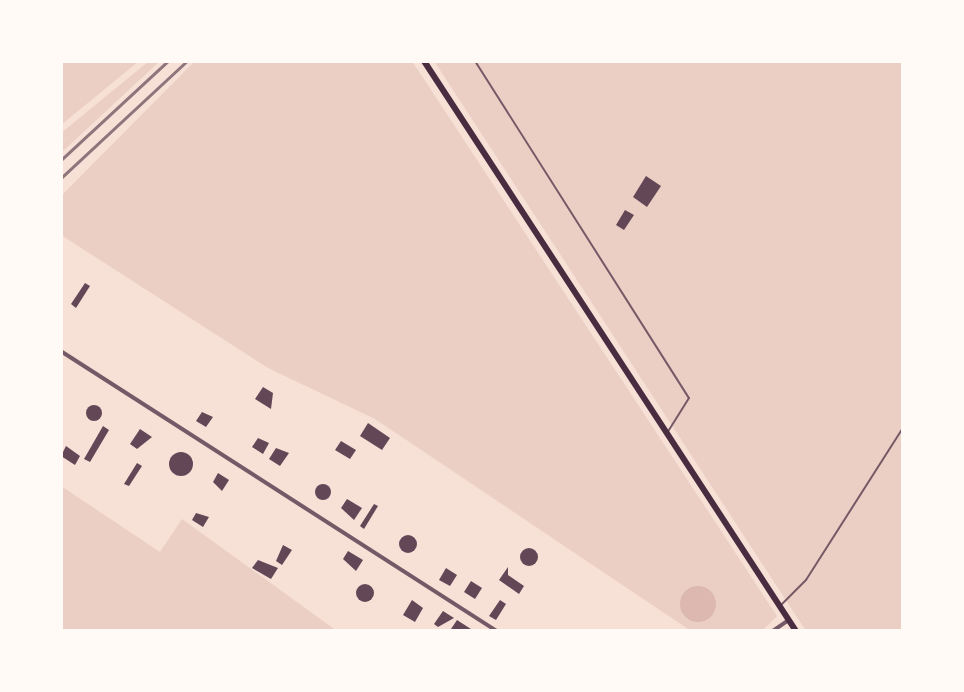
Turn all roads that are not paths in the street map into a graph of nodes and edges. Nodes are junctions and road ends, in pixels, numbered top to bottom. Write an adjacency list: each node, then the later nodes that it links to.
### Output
1 (424, 61): 5 (highway)
2 (475, 61): 5 (lane)
3 (61, 351): 8 (street)
4 (903, 428): 6 (lane)
5 (667, 432): 6 (highway)
6 (780, 606): 7 (highway)
7 (789, 619): 9 (street); 10 (highway)
8 (497, 631)
9 (773, 631)
10 (796, 631)

